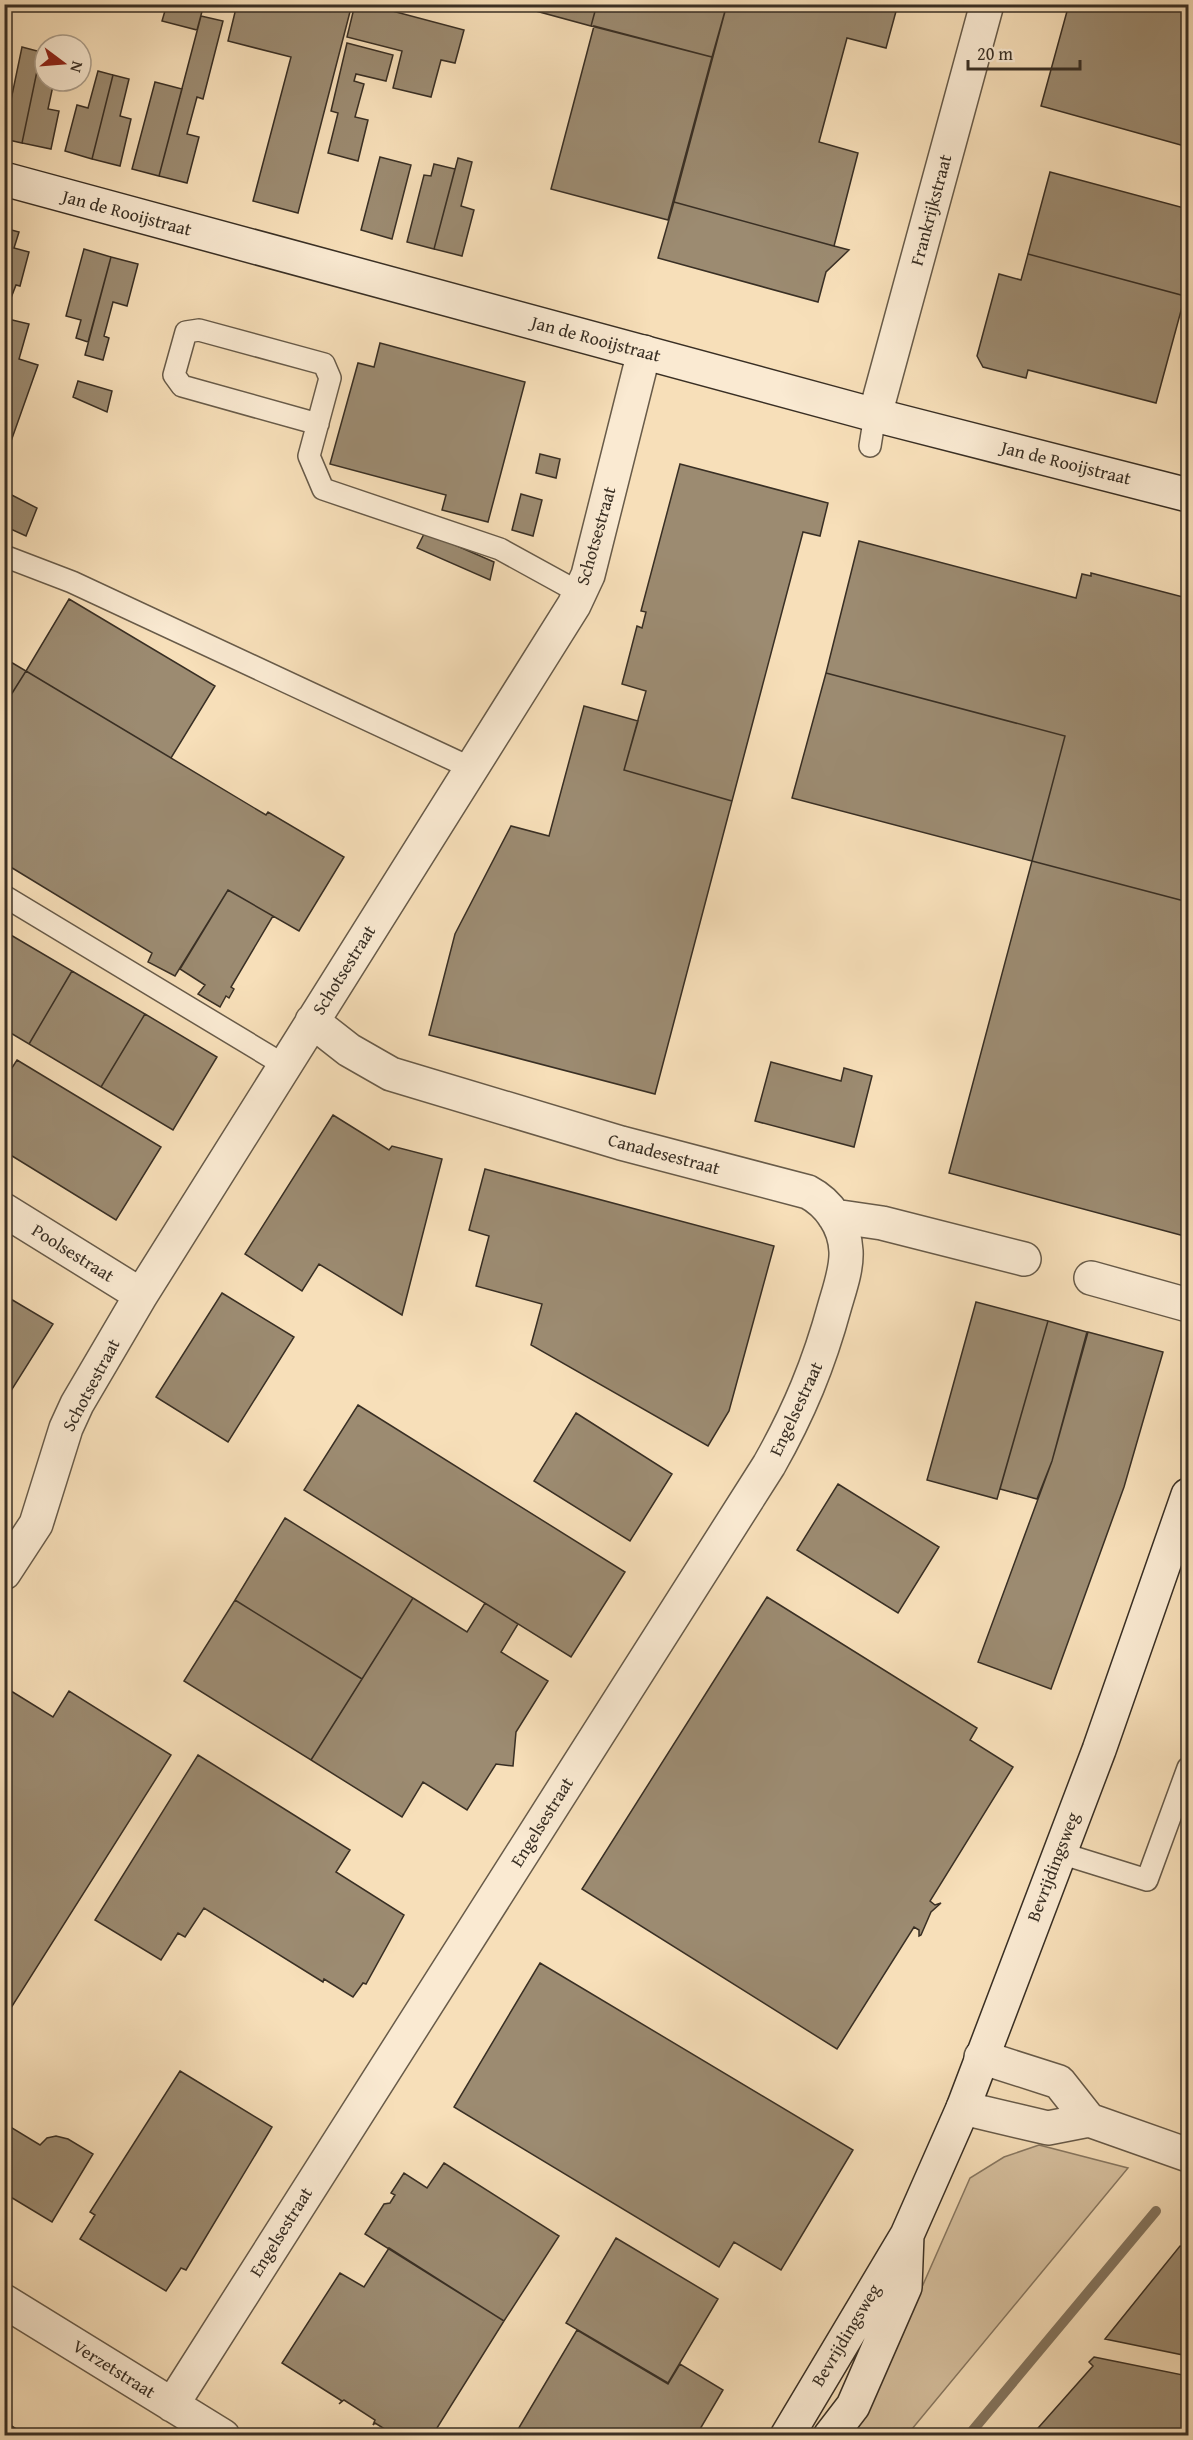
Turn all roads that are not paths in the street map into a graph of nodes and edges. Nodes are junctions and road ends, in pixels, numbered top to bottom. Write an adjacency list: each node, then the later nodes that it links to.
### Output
1 (987, 4): 5 (street, Frankrijkstraat)
2 (4, 179): 3 (street, Jan de Rooijstraat)
3 (644, 352): 5 (street, Jan de Rooijstraat); 8 (street, Schotsestraat)
4 (318, 424): 4 (lane); 8 (lane)
5 (872, 430): 6 (street, Jan de Rooijstraat)
6 (1188, 495)
7 (4, 556): 9 (lane)
8 (580, 593): 9 (street, Schotsestraat)
9 (471, 768): 11 (street, Schotsestraat)
10 (4, 896): 12 (lane)
11 (312, 1021): 12 (street, Schotsestraat); 14 (street, Canadesestraat)
12 (284, 1065): 17 (street, Schotsestraat)
13 (4, 1210): 17 (street, Poolsestraat)
14 (834, 1216): 15 (street); 29 (street, Engelsestraat)
15 (1024, 1259)
16 (1091, 1278): 18 (street)
17 (141, 1295): 20 (street, Schotsestraat)
18 (1188, 1305)
19 (1188, 1495): 22 (street, Bevrijdingsweg)
20 (4, 1573)
21 (1188, 1768): 22 (lane)
22 (1058, 1852): 23 (street, Bevrijdingsweg)
23 (981, 2057): 24 (street, Bevrijdingsweg); 25 (street)
24 (963, 2108): 25 (street); 27 (street, Bevrijdingsweg)
25 (1089, 2120): 26 (street)
26 (1188, 2154)
27 (907, 2235): 31 (street, Bevrijdingsweg); 32 (street, Bevrijdingsweg)
28 (4, 2301): 29 (street, Verzetstraat)
29 (172, 2405): 30 (street, Verzetstraat)
30 (223, 2436)
31 (787, 2436)
32 (830, 2436)

